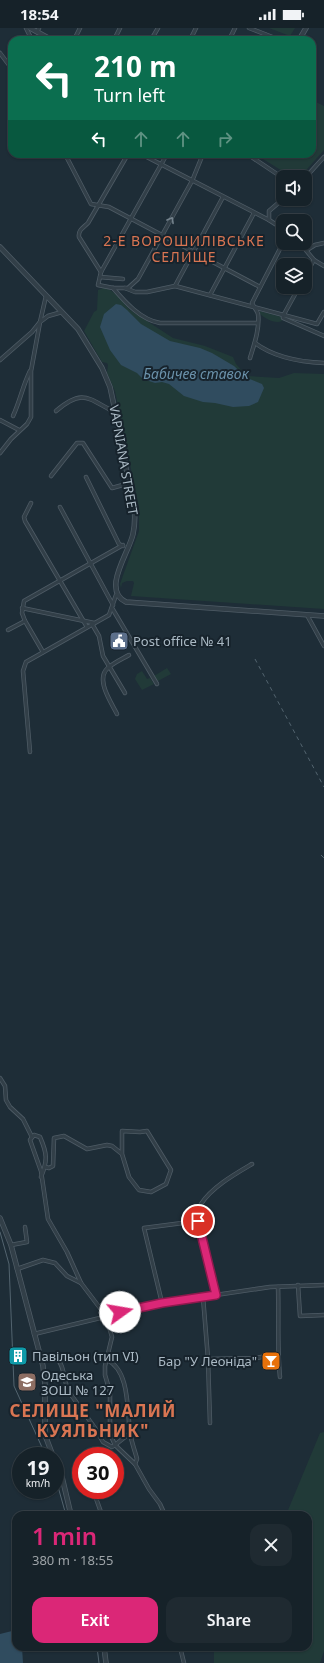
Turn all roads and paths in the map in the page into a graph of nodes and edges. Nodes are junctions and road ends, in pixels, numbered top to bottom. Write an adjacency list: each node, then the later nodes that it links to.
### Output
1 (30, 28): 3 (street)
2 (249, 28): 4 (street)
3 (38, 30): 6 (street)
4 (258, 32): 5 (street); 7 (street)
5 (266, 35)
6 (46, 36)
7 (259, 36)
8 (0, 53): 9 (street)
9 (8, 64)
10 (324, 157): 18 (street)
11 (67, 158): 22 (street)
12 (126, 158): 22 (street)
13 (148, 158): 17 (street)
14 (165, 158): 17 (street)
15 (201, 158): 20 (street)
16 (253, 158): 19 (street)
17 (161, 165): 20 (street); 27 (street)
18 (312, 170)
19 (276, 173)
20 (192, 181): 21 (street); 30 (street, one-way to 20)
21 (223, 197): 25 (street); 36 (street)
22 (98, 204): 27 (street); 41 (street)
23 (276, 205): 24 (street)
24 (269, 211): 26 (street); 28 (street)
25 (254, 213): 26 (street); 40 (street)
26 (260, 215): 28 (street)
27 (132, 219): 30 (street); 41 (street)
28 (269, 220): 29 (street)
29 (276, 224)
30 (162, 236): 36 (street); 47 (street)
31 (324, 243): 33 (street)
32 (0, 247): 49 (street, VAPNIANA STREET)
33 (312, 247)
34 (279, 250): 45 (street)
35 (307, 250): 37 (street)
36 (193, 252): 40 (street); 44 (street)
37 (314, 260): 38 (street); 39 (street)
38 (312, 264)
39 (324, 266)
40 (224, 268): 45 (street); 50 (street)
41 (102, 272): 42 (street)
42 (100, 277): 43 (street); 46 (street)
43 (123, 279)
44 (175, 286): 47 (street); 50 (street)
45 (260, 287): 51 (street)
46 (113, 288): 47 (street); 56 (street)
47 (123, 288)
48 (295, 294): 54 (street)
49 (46, 295): 52 (street, VAPNIANA STREET); 55 (street)
50 (210, 295): 51 (street)
51 (255, 308): 54 (street); 56 (street)
52 (62, 312): 55 (street); 64 (street, VAPNIANA STREET)
53 (324, 312): 54 (street)
54 (283, 316): 57 (street)
55 (40, 322): 60 (street); 62 (street)
56 (257, 323): 58 (street)
57 (324, 336)
58 (255, 343): 59 (street); 61 (street)
59 (250, 358)
60 (0, 360)
61 (324, 363)
62 (31, 371): 65 (street); 67 (street)
63 (56, 411): 64 (street)
64 (115, 412): 71 (street, VAPNIANA STREET)
65 (13, 416)
66 (0, 420): 67 (street)
67 (19, 430): 68 (street)
68 (0, 453)
69 (51, 476): 71 (street)
70 (86, 477): 74 (street)
71 (130, 483): 75 (street, VAPNIANA STREET)
72 (31, 503): 77 (street)
73 (60, 506): 76 (street)
74 (123, 546): 75 (street); 76 (street)
75 (128, 547): 78 (street, VAPNIANA STREET)
76 (90, 564): 77 (street); 79 (street)
77 (60, 581): 80 (street); 83 (street)
78 (116, 595): 79 (street); 81 (street)
79 (112, 606): 85 (street); 92 (street)
80 (22, 608): 83 (street); 84 (street)
81 (306, 613): 82 (street); 88 (street)
82 (324, 616)
83 (81, 619): 85 (street); 86 (street)
84 (25, 620): 87 (street); 89 (street)
85 (93, 624): 86 (street); 91 (street)
86 (87, 627): 89 (street)
87 (8, 630)
88 (324, 646)
89 (43, 652): 95 (street)
90 (129, 656): 91 (street)
91 (109, 667): 93 (street); 94 (street)
92 (157, 684)
93 (126, 693)
94 (117, 714)
95 (30, 752)
96 (0, 1078): 97 (street)
97 (32, 1137): 100 (street); 101 (street)
98 (122, 1154): 98 (street); 100 (street)
99 (252, 1164): 103 (street)
100 (45, 1167): 101 (street)
101 (41, 1177): 107 (street)
102 (0, 1218): 105 (street)
103 (198, 1221): 111 (street); 113 (street)
104 (25, 1227): 105 (street)
105 (11, 1245): 106 (street)
106 (16, 1269): 107 (street); 116 (street)
107 (81, 1283): 115 (street)
108 (298, 1285): 109 (street); 110 (street); 114 (street)
109 (324, 1285)
110 (278, 1287): 111 (street); 117 (street)
111 (216, 1295): 112 (street)
112 (203, 1297): 113 (street); 119 (street)
113 (162, 1303): 115 (street)
114 (324, 1315)
115 (106, 1316): 116 (street); 120 (street)
116 (34, 1334): 118 (street)
117 (278, 1354): 119 (street); 121 (street)
118 (40, 1355): 124 (street); 125 (street)
119 (208, 1359): 122 (street)
120 (107, 1360): 123 (street); 124 (street)
121 (280, 1377)
122 (210, 1423)
123 (130, 1433): 124 (street); 126 (street)
124 (115, 1445): 126 (street)
125 (50, 1447)
126 (135, 1464): 131 (street)
127 (64, 1485): 129 (street)
128 (96, 1499): 130 (street)
129 (71, 1511)
130 (101, 1511)
131 (163, 1511)
132 (104, 1651): 134 (street)
133 (181, 1651): 135 (street)
134 (106, 1663)
135 (184, 1663)

